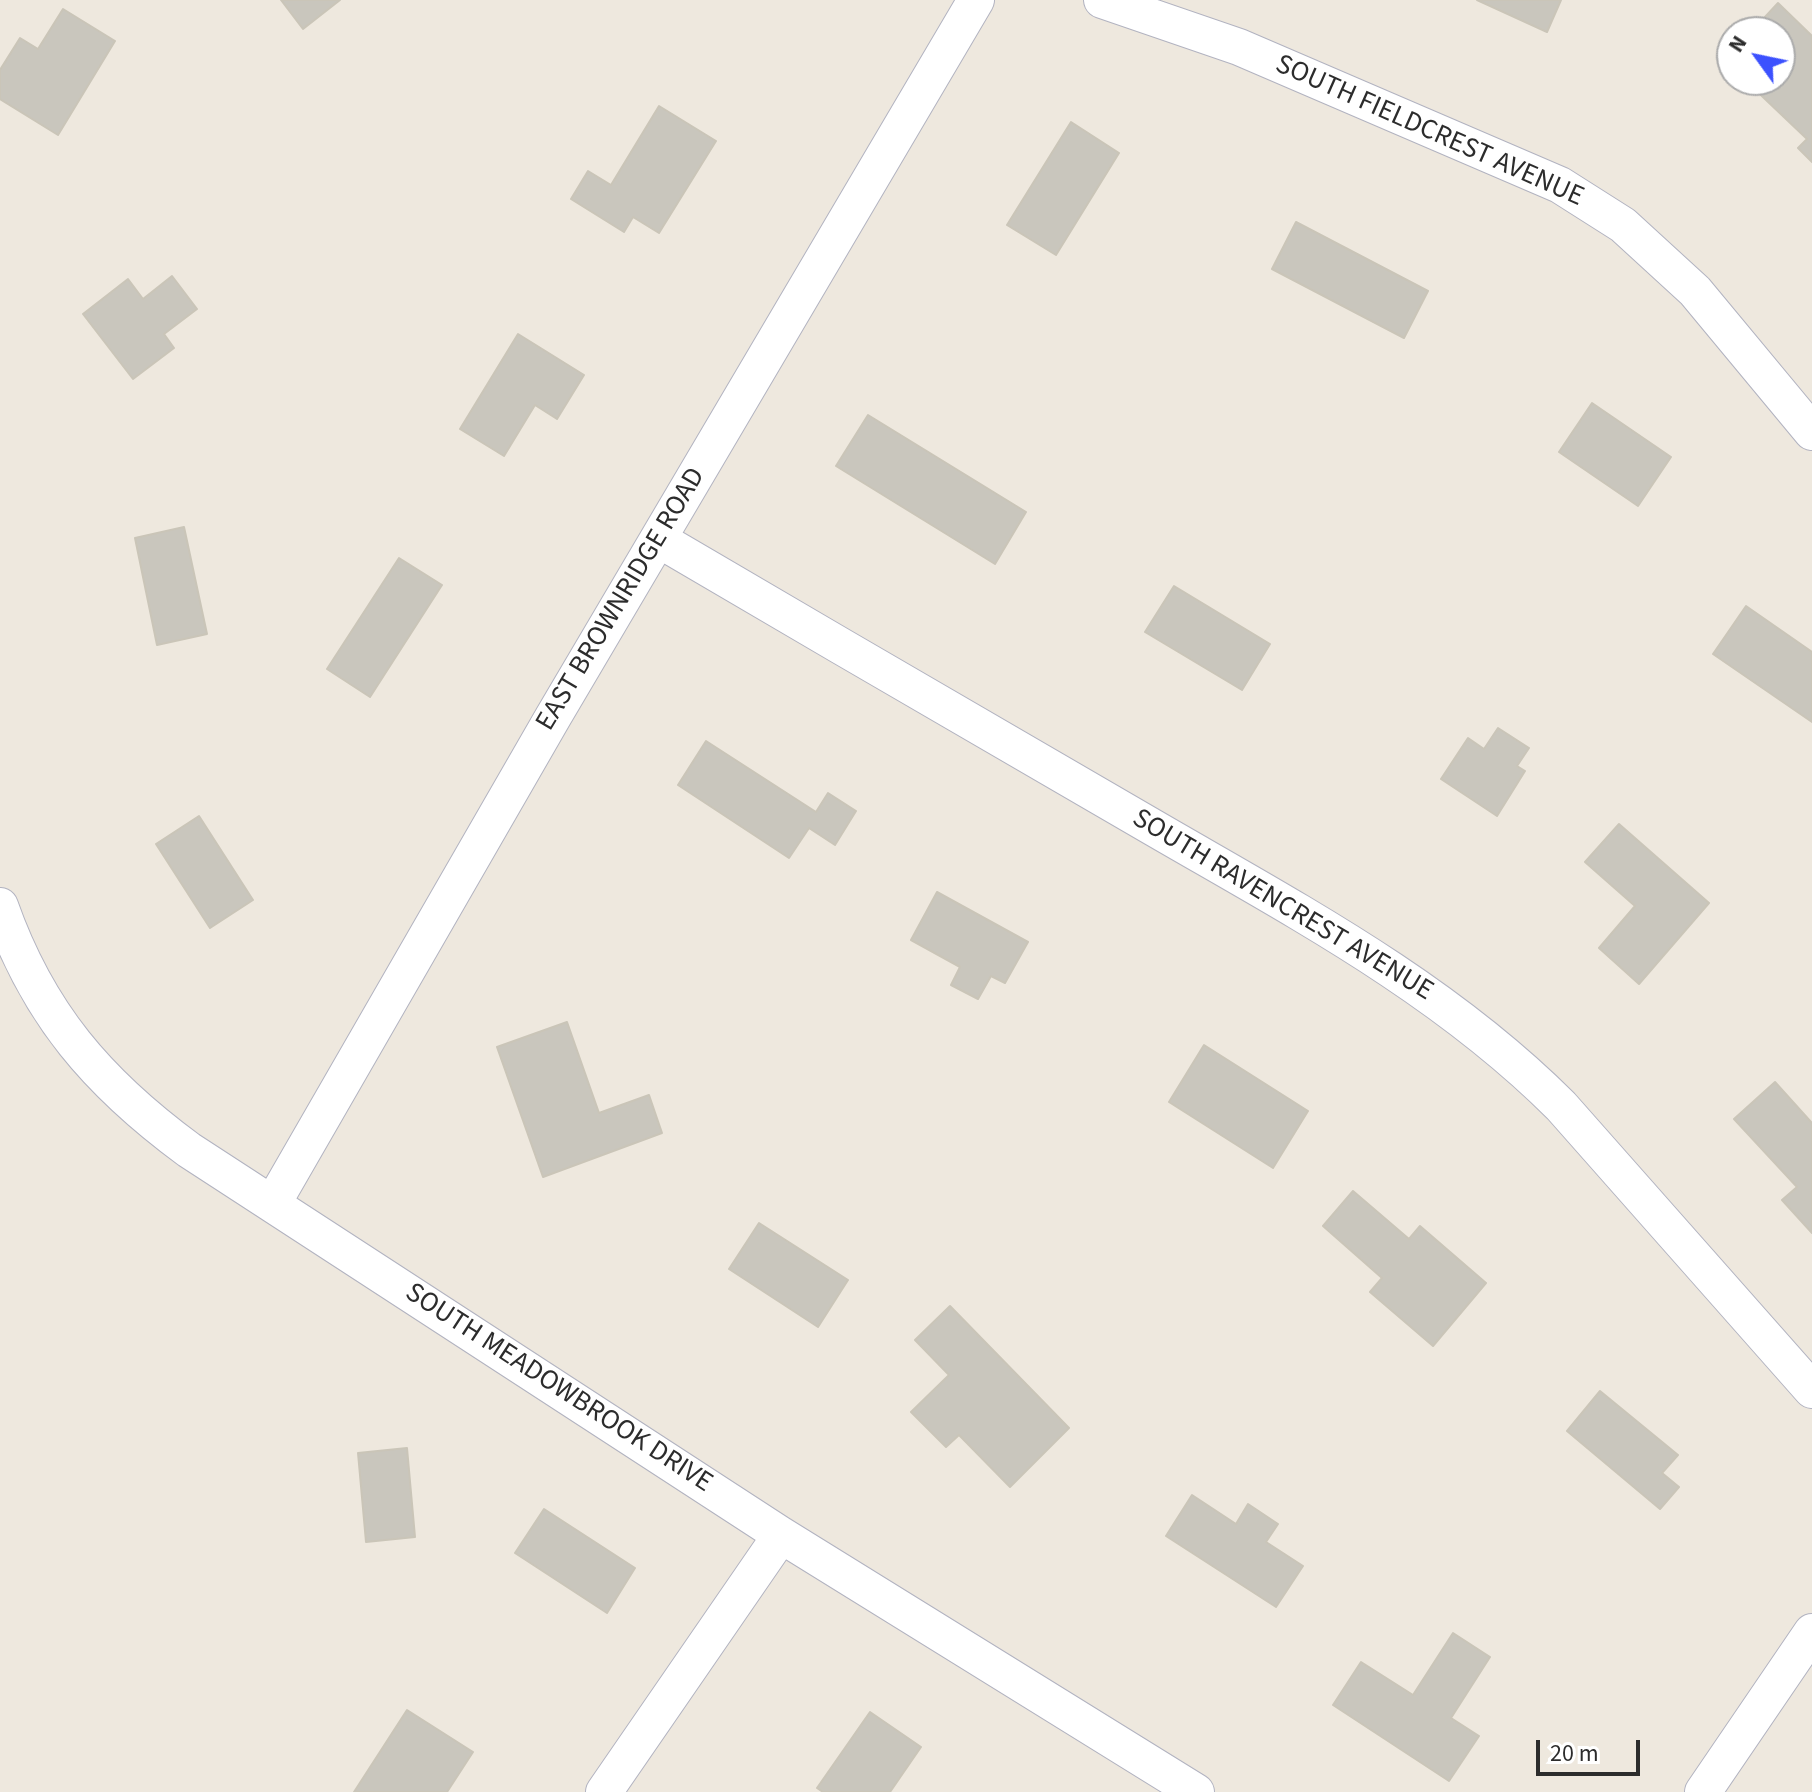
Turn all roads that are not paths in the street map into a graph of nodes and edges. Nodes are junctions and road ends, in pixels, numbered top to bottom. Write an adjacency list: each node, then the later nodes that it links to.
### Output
1 (976, 0): 4 (street, EAST BROWNRIDGE ROAD)
2 (1102, 0): 3 (street, SOUTH FIELDCREST AVENUE)
3 (1812, 432)
4 (658, 539): 6 (street, EAST BROWNRIDGE ROAD); 7 (street, SOUTH RAVENCREST AVENUE)
5 (0, 906): 6 (street, SOUTH MEADOWBROOK DRIVE)
6 (273, 1203): 8 (street, SOUTH MEADOWBROOK DRIVE)
7 (1812, 1390)
8 (781, 1535): 10 (street); 11 (street, SOUTH MEADOWBROOK DRIVE)
9 (1812, 1632): 12 (street)
10 (604, 1792)
11 (1196, 1792)
12 (1703, 1792)

